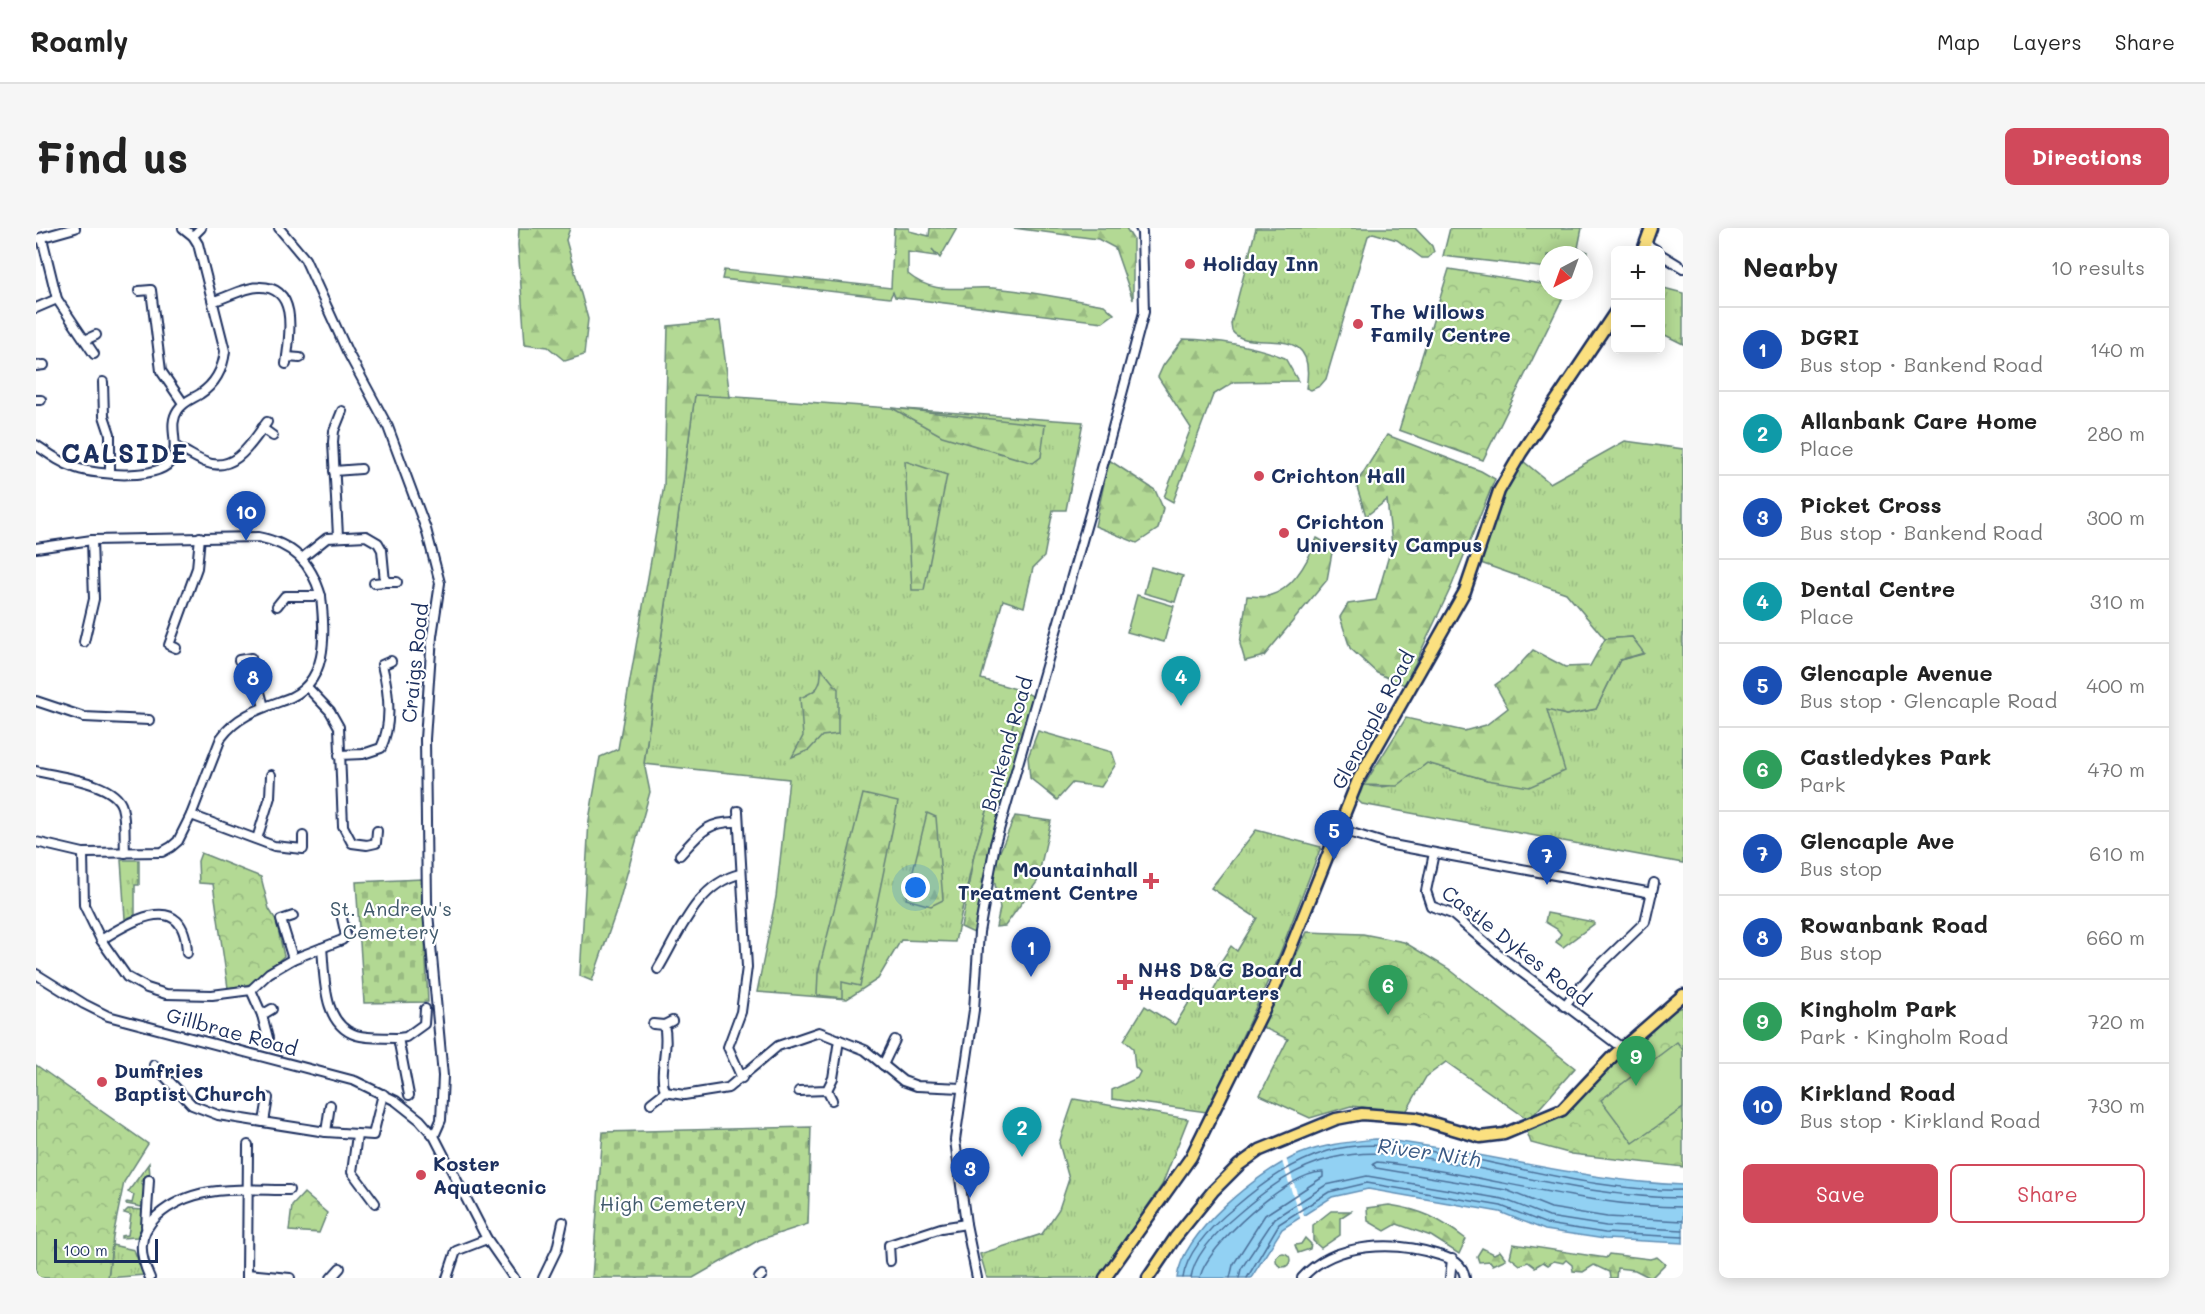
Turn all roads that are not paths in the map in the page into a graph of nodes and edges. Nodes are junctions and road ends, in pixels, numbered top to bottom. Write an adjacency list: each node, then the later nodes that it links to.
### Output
1 (75, 228): 8 (street)
2 (183, 228): 7 (street)
3 (201, 228): 7 (street)
4 (279, 228): 106 (street, Craigs Road)
5 (1140, 228): 93 (street, Bankend Road)
6 (1651, 228): 9 (main road)
7 (193, 236): 14 (street)
8 (39, 239): 13 (street)
9 (1645, 246)
10 (1665, 257): 11 (street)
11 (1683, 268)
12 (139, 291): 22 (street)
13 (57, 299): 15 (street); 18 (street)
14 (214, 301): 20 (street); 22 (street)
15 (36, 308)
16 (1611, 318): 56 (main road, Glencaple Road)
17 (96, 335): 18 (street)
18 (85, 340): 19 (street)
19 (94, 354)
20 (300, 358)
21 (103, 382): 29 (street)
22 (183, 403): 26 (street)
23 (342, 411): 28 (street)
24 (273, 436): 26 (street)
25 (36, 445): 29 (street)
26 (175, 447): 29 (street)
27 (361, 469): 28 (street)
28 (334, 471): 30 (street)
29 (110, 473)
30 (338, 536): 34 (street); 35 (street)
31 (200, 537): 32 (street); 34 (street); 42 (street)
32 (92, 540): 33 (street); 43 (street)
33 (36, 548)
34 (302, 558): 40 (street)
35 (385, 582): 36 (street); 37 (street)
36 (397, 582)
37 (374, 583)
38 (278, 588): 39 (street)
39 (285, 596): 40 (street); 41 (street)
40 (321, 596): 46 (street)
41 (278, 606)
42 (160, 641)
43 (84, 642)
44 (239, 660): 48 (street)
45 (391, 661): 50 (street)
46 (307, 687): 48 (street); 50 (street)
47 (36, 702): 49 (street)
48 (264, 707): 54 (street)
49 (149, 720)
50 (339, 755): 57 (street)
51 (36, 771): 62 (street)
52 (271, 775): 59 (street)
53 (738, 811): 55 (street)
54 (191, 815): 59 (street); 62 (street)
55 (738, 822): 64 (street); 65 (street)
56 (1339, 830): 63 (street); 127 (main road, Glencaple Road)
57 (377, 831)
58 (303, 836): 59 (street)
59 (257, 839)
60 (36, 842): 61 (street)
61 (83, 853): 62 (street); 70 (street)
62 (125, 853)
63 (1434, 853): 67 (street); 78 (street, Castle Dykes Road)
64 (680, 855)
65 (740, 874): 74 (street); 92 (street)
66 (1654, 883): 67 (street)
67 (1652, 893): 78 (street)
68 (293, 916): 73 (street)
69 (342, 918): 71 (street)
70 (101, 940): 72 (street); 76 (street)
71 (322, 948): 73 (street); 86 (street)
72 (187, 953)
73 (293, 959): 76 (street)
74 (658, 969)
75 (36, 974): 97 (street, Gillbrae Road)
76 (251, 990): 81 (street)
77 (1683, 995): 89 (main road)
78 (1564, 1006): 89 (street, Castle Dykes Road)
79 (424, 1009): 86 (street)
80 (272, 1010): 81 (street)
81 (262, 1014): 85 (street)
82 (672, 1021): 84 (street)
83 (653, 1023): 84 (street)
84 (664, 1025): 96 (street)
85 (268, 1038)
86 (398, 1038): 98 (street)
87 (839, 1040): 91 (street); 92 (street); 94 (street)
88 (895, 1040): 91 (street)
89 (1622, 1048): 128 (main road)
90 (154, 1065): 103 (street)
91 (883, 1065): 93 (street)
92 (742, 1078): 96 (street)
93 (962, 1088): 113 (street, Bankend Road)
94 (827, 1090): 95 (street); 100 (street)
95 (800, 1091)
96 (665, 1092): 101 (street)
97 (383, 1094): 105 (street); 106 (street, Gillbrae Road)
98 (409, 1095)
99 (267, 1098): 103 (street)
100 (832, 1100)
101 (651, 1103)
102 (330, 1104): 104 (street)
103 (264, 1122): 104 (street)
104 (326, 1132): 105 (street)
105 (357, 1135): 111 (street)
106 (434, 1136): 115 (street)
107 (248, 1145): 109 (street)
108 (148, 1180): 114 (street)
109 (248, 1190): 110 (street); 114 (street); 119 (street)
110 (289, 1190)
111 (375, 1203)
112 (563, 1222): 125 (street)
113 (966, 1224): 117 (street); 126 (street, Bankend Road)
114 (146, 1226): 120 (street)
115 (487, 1239): 123 (street); 124 (street)
116 (1452, 1259): 129 (street); 130 (street); 131 (street)
117 (890, 1261)
118 (340, 1268): 122 (street)
119 (247, 1276): 121 (street)
120 (150, 1278)
121 (290, 1278)
122 (331, 1278)
123 (447, 1278)
124 (514, 1278)
125 (543, 1278)
126 (977, 1278)
127 (1105, 1278)
128 (1148, 1278)
129 (1302, 1278)
130 (1450, 1278)
131 (1465, 1278)

